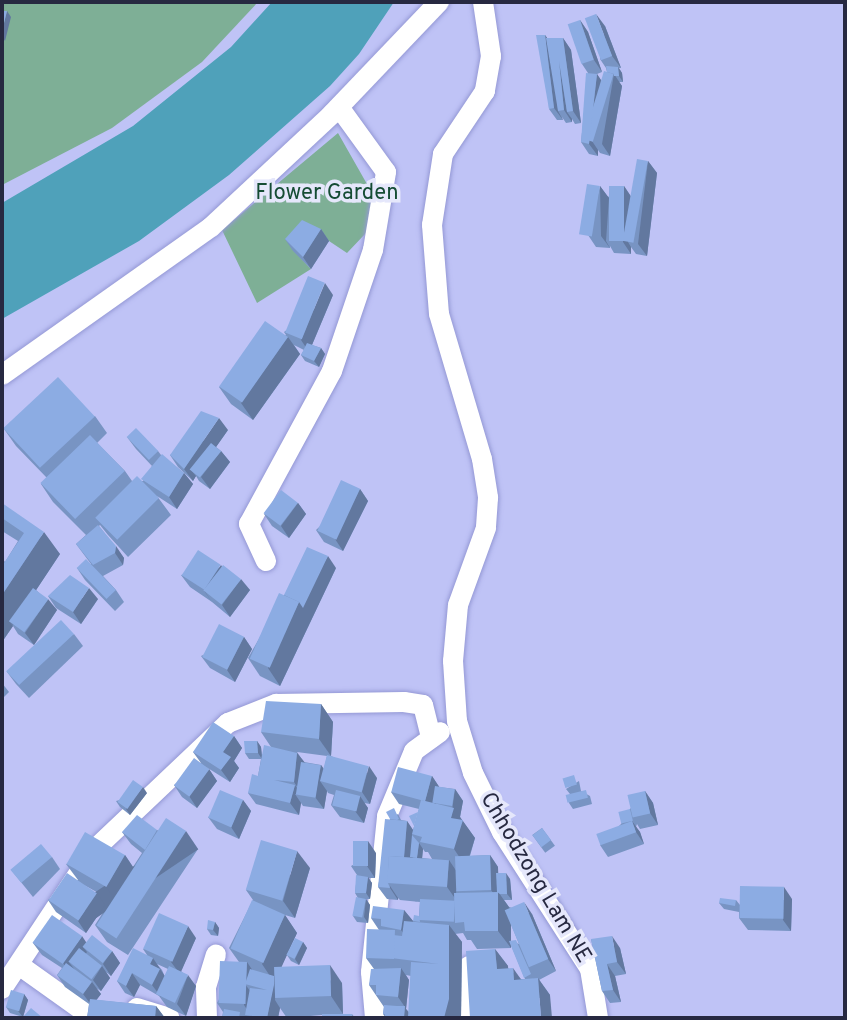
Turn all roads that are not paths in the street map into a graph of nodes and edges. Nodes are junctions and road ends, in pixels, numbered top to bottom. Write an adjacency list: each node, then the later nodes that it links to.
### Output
1 (439, 2): 3 (street)
2 (483, 2): 6 (street, Chhodzong Lam NE)
3 (339, 107): 4 (street); 5 (street)
4 (2, 375)
5 (266, 561)
6 (457, 721): 7 (street); 17 (street, Chhodzong Lam NE)
7 (431, 738): 10 (street); 15 (street)
8 (216, 954): 14 (street)
9 (469, 955): 16 (street)
10 (19, 965): 11 (street); 12 (street)
11 (2, 989)
12 (92, 1017): 13 (street)
13 (170, 1018)
14 (207, 1018)
15 (375, 1018)
16 (468, 1018)
17 (598, 1018)

